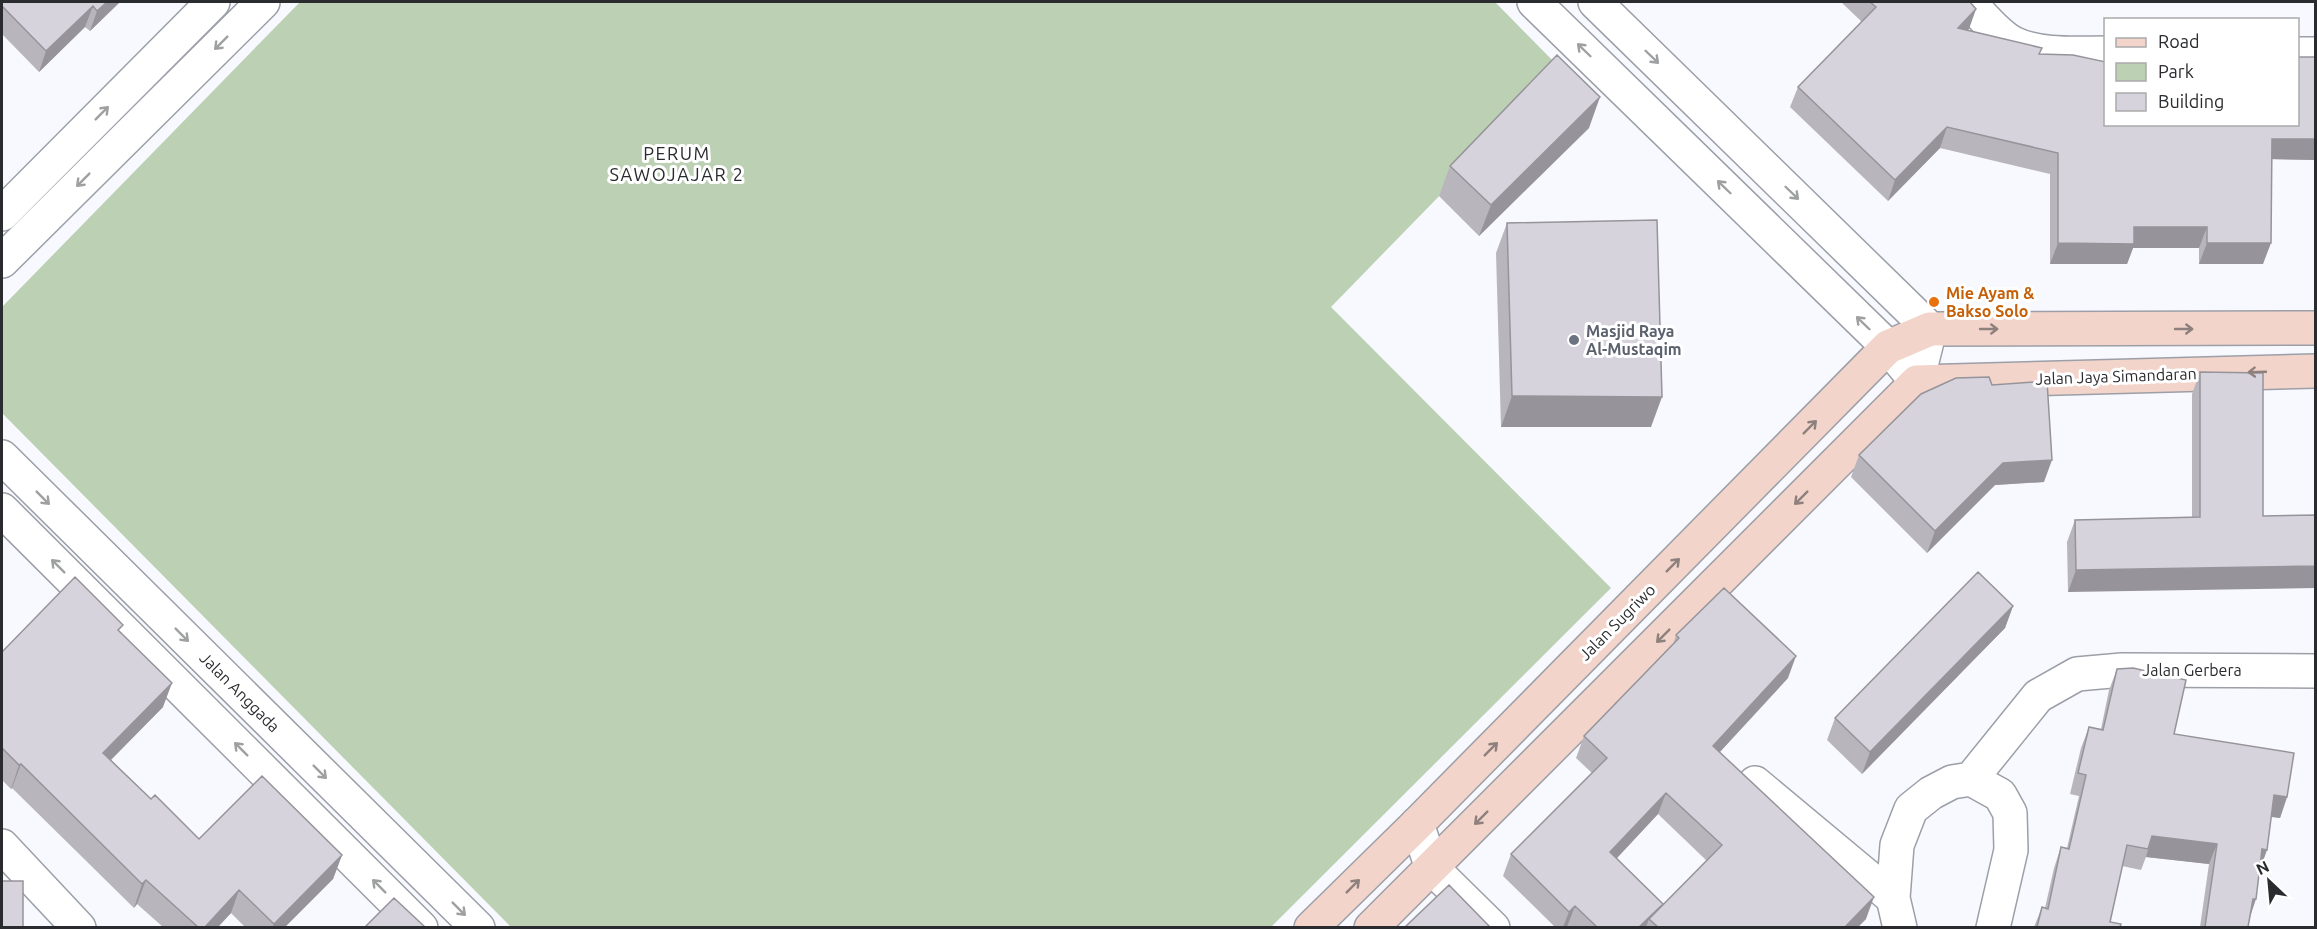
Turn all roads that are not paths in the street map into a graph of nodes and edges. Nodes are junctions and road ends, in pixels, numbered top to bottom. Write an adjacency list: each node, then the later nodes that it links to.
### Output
1 (213, 2): 9 (street, one-way to 1)
2 (263, 2): 10 (street, one-way to 10)
3 (1534, 2): 13 (street, one-way to 3)
4 (1596, 2): 11 (street, one-way to 11)
5 (1969, 2): 6 (street)
6 (2104, 53)
7 (2299, 54): 8 (street)
8 (2316, 54)
9 (2, 214)
10 (2, 261)
11 (1930, 328): 12 (street, one-way to 12); 13 (street, Jalan Sugriwo); 15 (street)
12 (2316, 328)
13 (1888, 347): 15 (street); 21 (street, Jalan Sugriwo, one-way to 13)
14 (2316, 371): 15 (street, Jalan Jaya Simandaran, one-way to 15)
15 (1917, 382): 23 (street, one-way to 23)
16 (2, 457): 29 (street, Jalan Anggada, one-way to 29)
17 (2, 510): 28 (street, one-way to 17)
18 (2316, 671): 19 (street, Jalan Gerbera)
19 (1971, 779): 26 (street); 33 (street)
20 (1755, 783): 26 (street)
21 (1417, 824): 23 (street); 30 (street, Jalan Sugriwo, one-way to 21)
22 (2, 846): 25 (street)
23 (1432, 868): 31 (street); 32 (street)
24 (2, 879): 25 (street)
25 (33, 879): 27 (street)
26 (1897, 913)
27 (79, 927)
28 (421, 927)
29 (478, 927)
30 (1311, 927)
31 (1371, 927)
32 (1493, 927)
33 (1994, 927)

